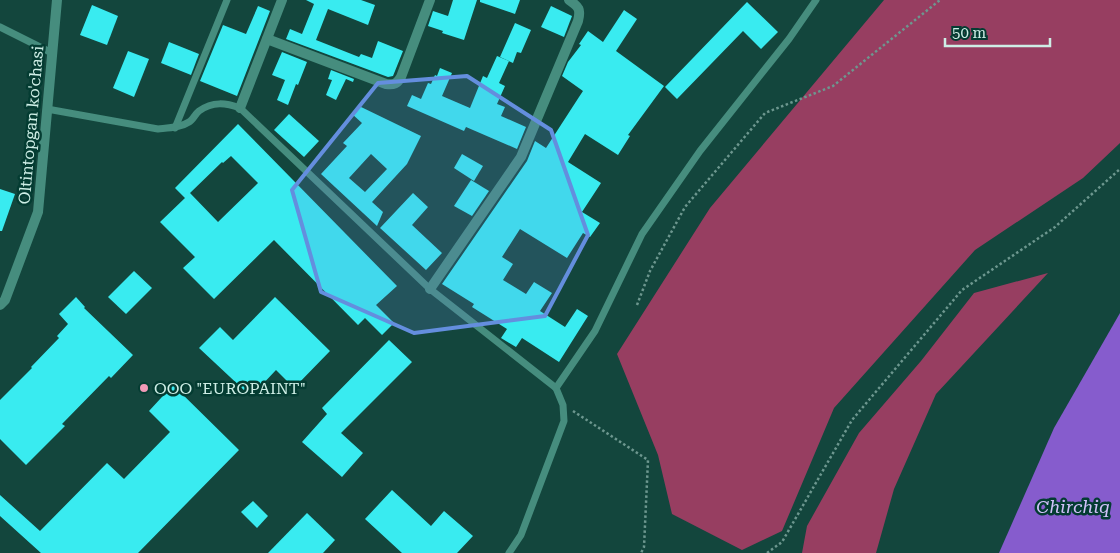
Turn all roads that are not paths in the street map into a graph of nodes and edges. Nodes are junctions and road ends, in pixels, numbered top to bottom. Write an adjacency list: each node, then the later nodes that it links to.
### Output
1 (57, 0): 9 (street, Oltintopgan ko'chasi)
2 (227, 0): 12 (lane)
3 (282, 0): 8 (street)
4 (430, 0): 8 (street)
5 (569, 0): 13 (street)
6 (816, 0): 15 (lane)
7 (0, 27): 9 (lane)
8 (267, 39): 10 (street)
9 (52, 53): 11 (street, Oltintopgan ko'chasi)
10 (240, 108): 12 (lane); 13 (lane)
11 (48, 109): 12 (lane); 14 (street, Oltintopgan ko'chasi)
12 (175, 128)
13 (430, 289): 15 (lane)
14 (0, 305)
15 (556, 388): 16 (lane)
16 (509, 553)

